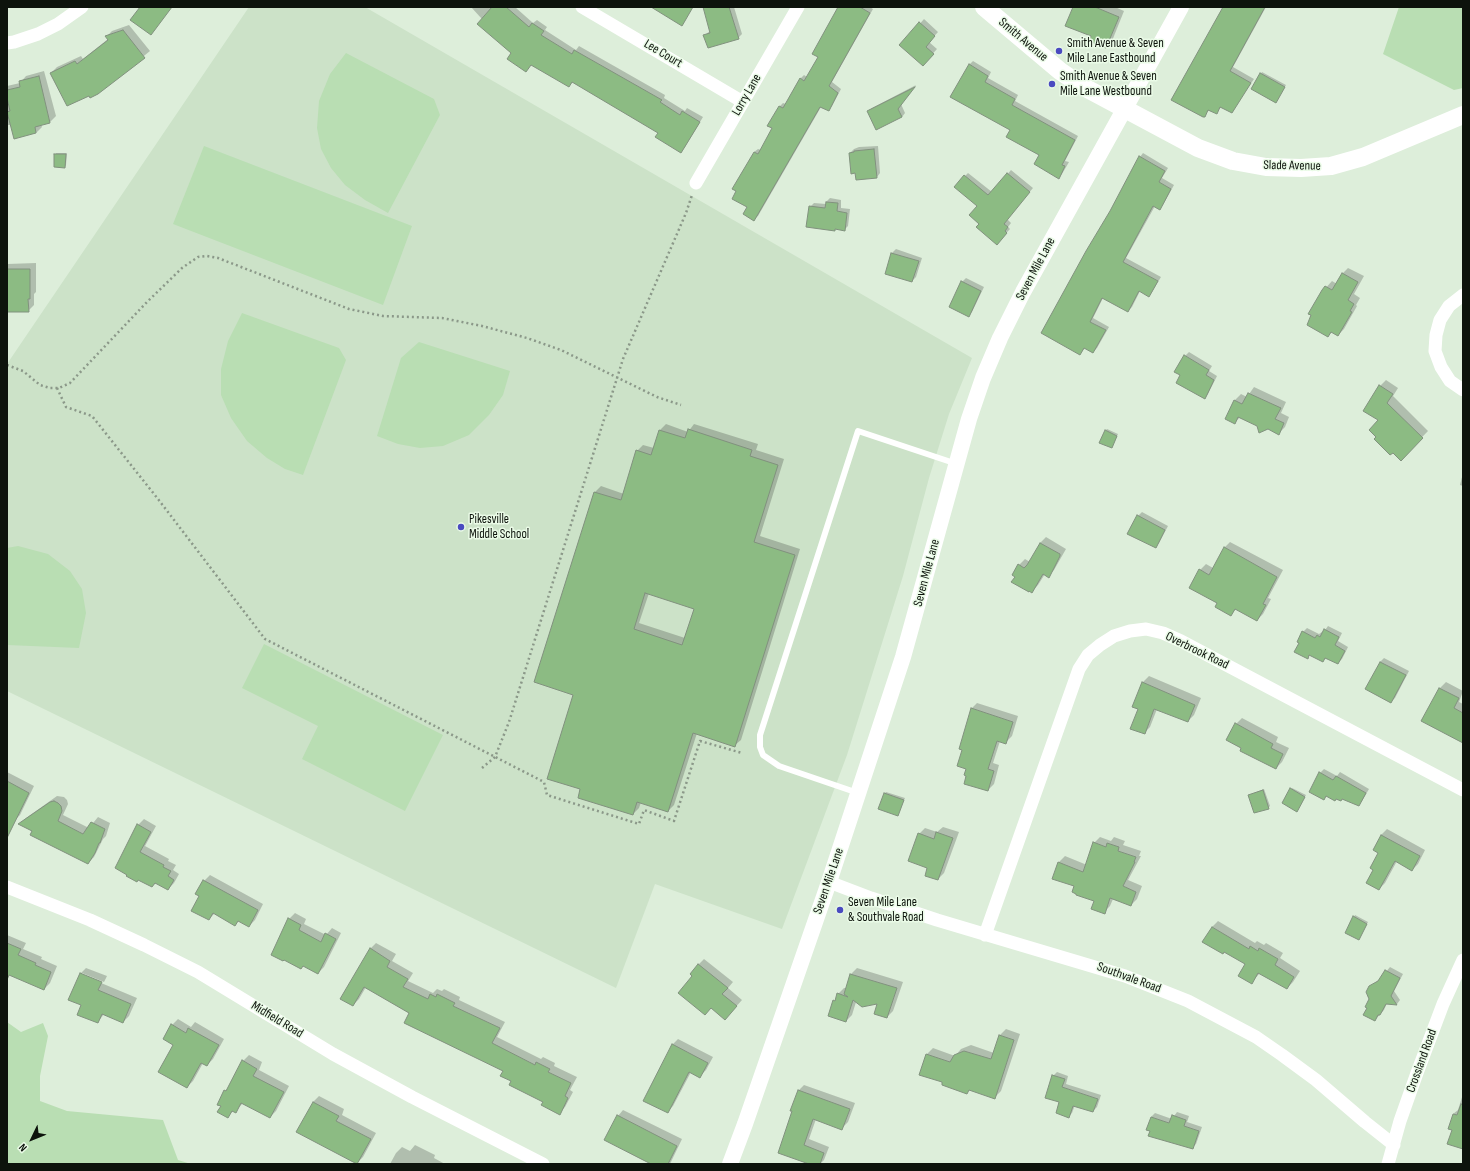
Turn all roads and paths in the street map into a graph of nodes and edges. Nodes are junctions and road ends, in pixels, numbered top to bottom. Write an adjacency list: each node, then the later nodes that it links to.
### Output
1 (82, 7): 6 (street)
2 (582, 7): 7 (street, Lee Court)
3 (798, 7): 7 (street, Lorry Lane)
4 (984, 7): 8 (main road, Smith Avenue)
5 (1181, 7): 8 (street, Seven Mile Lane)
6 (7, 42)
7 (743, 102): 10 (street, Lorry Lane)
8 (1124, 109): 9 (main road, Slade Avenue); 17 (street, Seven Mile Lane)
9 (1463, 115)
10 (696, 184): 13 (path)
11 (1463, 296): 15 (street)
12 (7, 365): 14 (path)
13 (617, 378): 14 (path); 16 (path); 19 (path)
14 (57, 388): 19 (path)
15 (1463, 390)
16 (681, 405)
17 (957, 464): 22 (street, Seven Mile Lane); 22 (lane)
18 (742, 753): 19 (path)
19 (495, 757): 20 (path)
20 (482, 768)
21 (1463, 790): 25 (street, Overbrook Road)
22 (859, 793): 23 (street, Seven Mile Lane)
23 (829, 882): 25 (street, Southvale Road); 29 (street, Seven Mile Lane)
24 (7, 887): 28 (street, Midfield Road)
25 (985, 935): 27 (street, Southvale Road)
26 (1463, 960): 27 (street, Crossland Road)
27 (1394, 1145): 30 (street, Crossland Road)
28 (543, 1164)
29 (730, 1164)
30 (1388, 1164)

